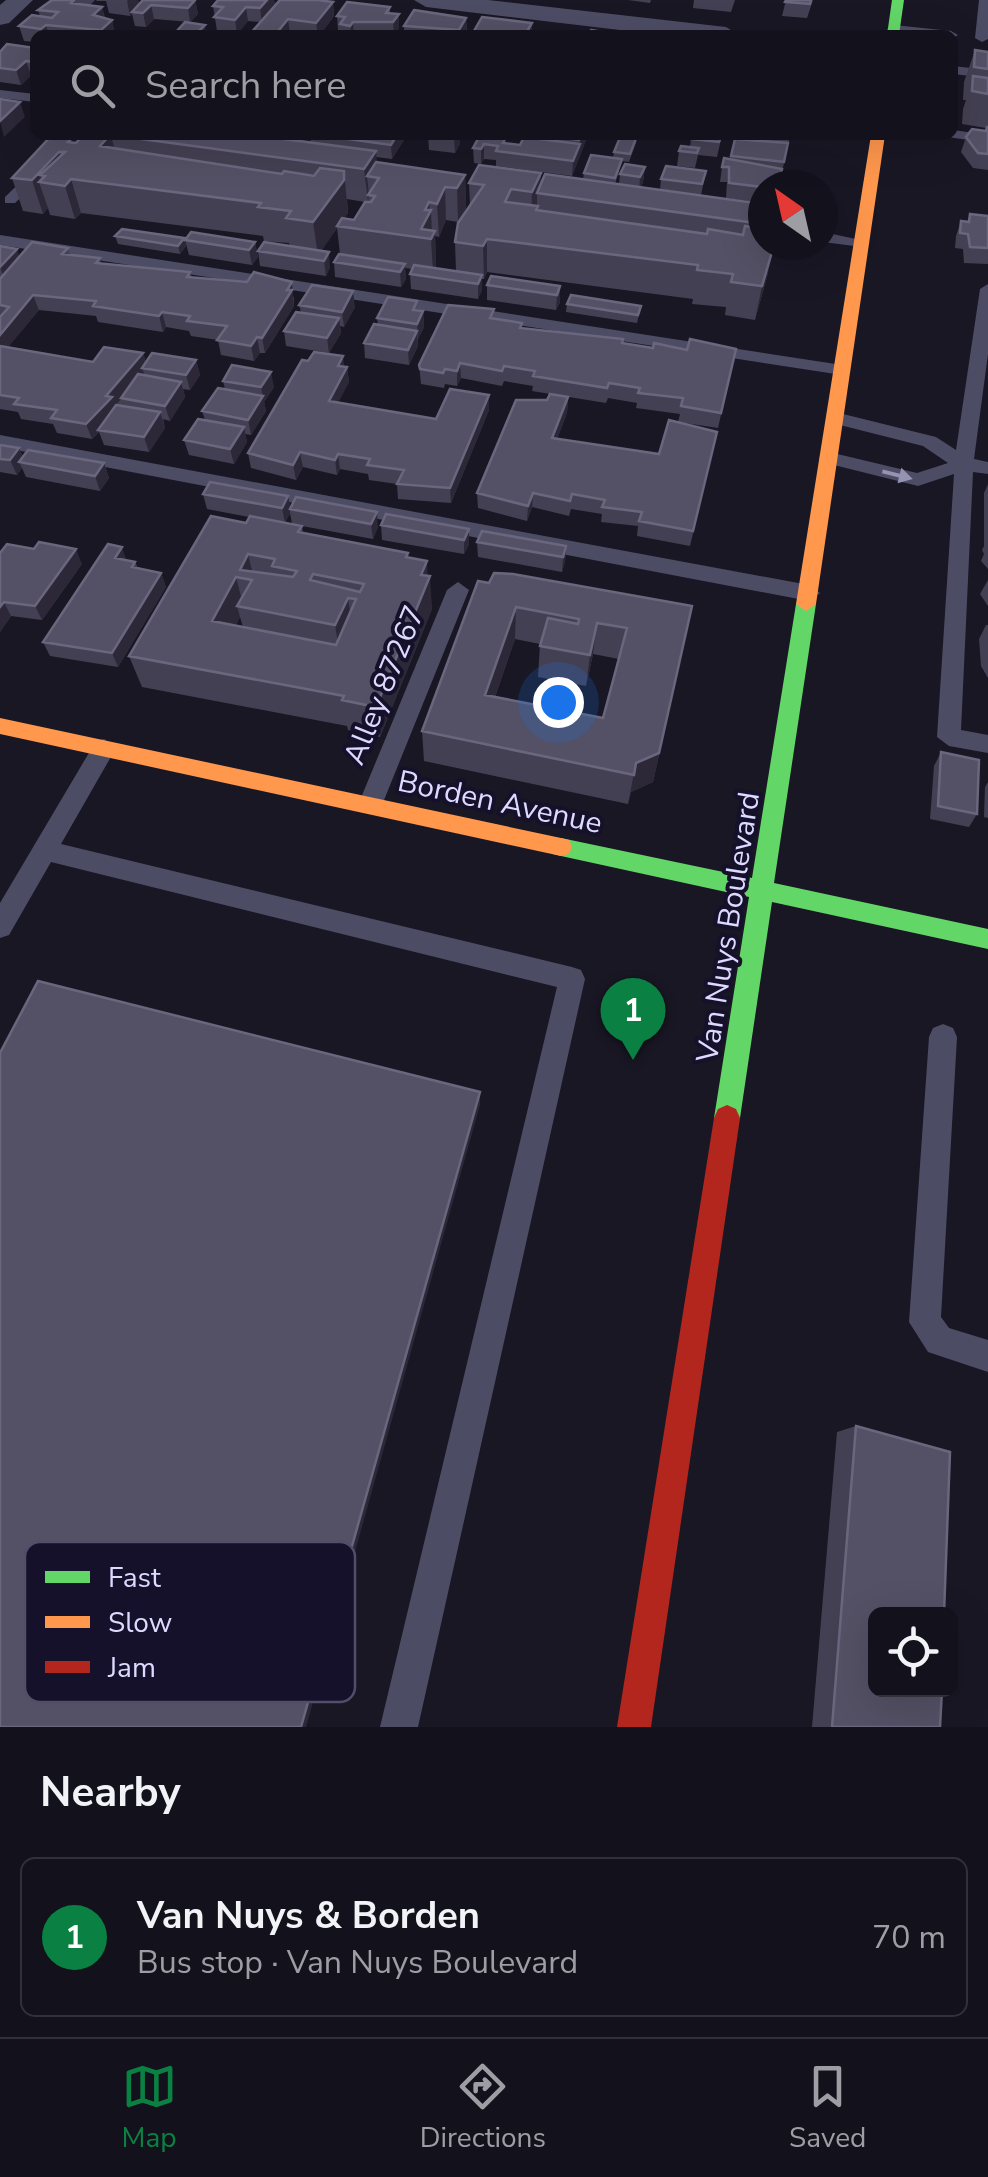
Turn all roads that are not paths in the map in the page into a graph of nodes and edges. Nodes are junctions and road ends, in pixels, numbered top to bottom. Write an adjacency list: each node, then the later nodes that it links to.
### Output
1 (20, 0): 5 (street)
2 (426, 0): 6 (street)
3 (898, 0): 7 (main road)
4 (985, 0): 9 (lane)
5 (0, 18)
6 (683, 30)
7 (893, 30)
8 (958, 36): 9 (lane)
9 (985, 39)
10 (958, 71): 11 (lane)
11 (988, 74)
12 (0, 94): 13 (lane)
13 (30, 97)
14 (958, 135): 15 (lane)
15 (988, 139)
16 (877, 140): 21 (main road, Van Nuys Boulevard)
17 (56, 154): 18 (lane)
18 (10, 200)
19 (838, 239): 21 (lane)
20 (0, 240): 23 (lane)
21 (862, 242): 23 (main road, Van Nuys Boulevard)
22 (988, 289): 27 (lane)
23 (842, 370): 24 (main road, Van Nuys Boulevard)
24 (835, 418): 26 (main road, Van Nuys Boulevard); 27 (lane)
25 (0, 441): 30 (lane)
26 (830, 458): 27 (lane, one-way to 27); 30 (main road, Van Nuys Boulevard)
27 (964, 464): 28 (lane); 32 (lane)
28 (988, 468)
29 (458, 590): 34 (lane, Alley 87267)
30 (809, 593): 36 (main road, Van Nuys Boulevard)
31 (0, 726): 33 (main road, Borden Avenue)
32 (988, 744)
33 (104, 748): 34 (main road, Borden Avenue); 35 (lane)
34 (370, 805): 36 (main road, Borden Avenue)
35 (44, 850): 37 (lane); 41 (lane)
36 (765, 890): 38 (main road, Borden Avenue); 42 (main road, Van Nuys Boulevard)
37 (0, 927)
38 (988, 938)
39 (944, 1037): 40 (lane)
40 (988, 1356)
41 (399, 1727)
42 (634, 1727)

